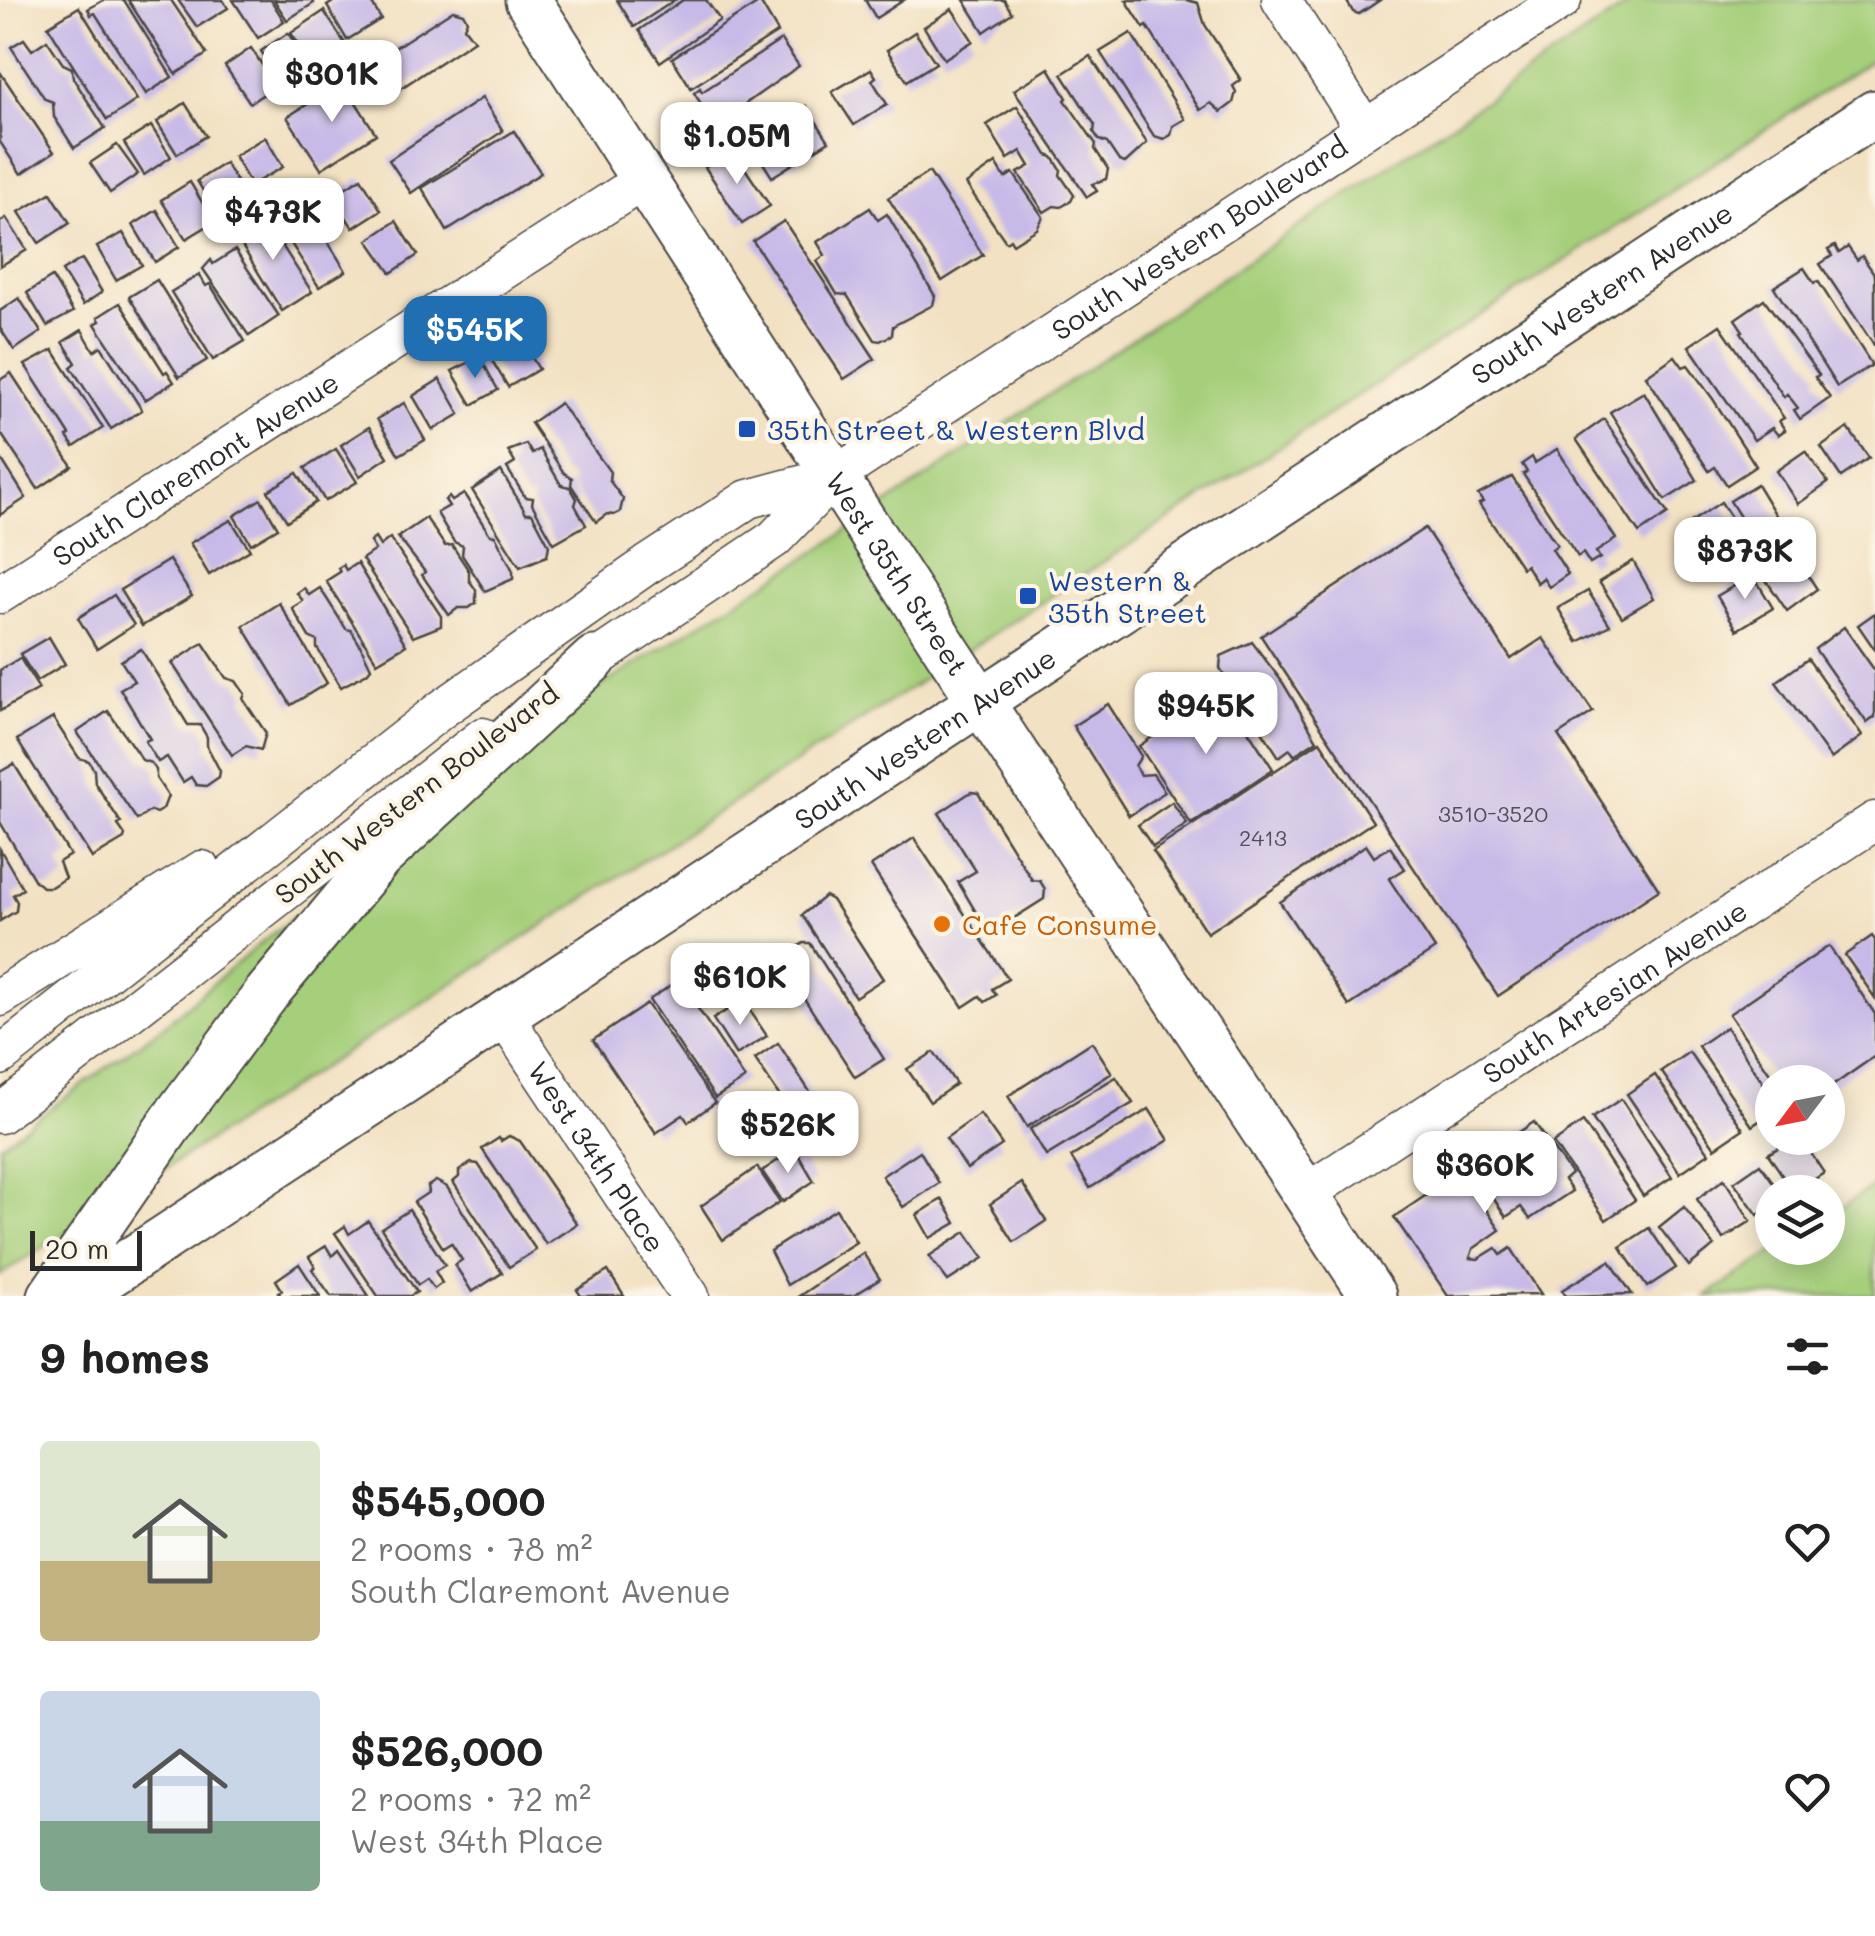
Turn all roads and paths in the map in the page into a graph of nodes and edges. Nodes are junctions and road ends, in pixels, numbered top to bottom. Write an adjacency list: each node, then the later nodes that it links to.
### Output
1 (528, 0): 6 (main road, West 35th Street)
2 (1281, 0): 5 (street)
3 (1562, 0): 5 (street, South Western Boulevard)
4 (1875, 113): 10 (main road, South Western Avenue)
5 (1364, 130): 7 (street, South Western Boulevard)
6 (644, 180): 7 (main road, West 35th Street); 8 (street, South Claremont Avenue)
7 (835, 476): 9 (street, South Western Boulevard); 10 (main road, West 35th Street); 11 (street, South Western Boulevard)
8 (0, 594)
9 (594, 660): 16 (street, South Western Boulevard); 18 (main road)
10 (980, 701): 14 (main road, South Western Avenue); 17 (main road, West 35th Street)
11 (350, 781): 13 (street); 15 (street, South Western Boulevard)
12 (1875, 821): 17 (street, South Artesian Avenue)
13 (0, 996)
14 (504, 1015): 19 (main road, South Western Avenue); 20 (street, West 34th Place)
15 (0, 1056)
16 (0, 1114)
17 (1306, 1194): 21 (main road, West 35th Street)
18 (51, 1296)
19 (77, 1296)
20 (690, 1296)
21 (1373, 1296)

